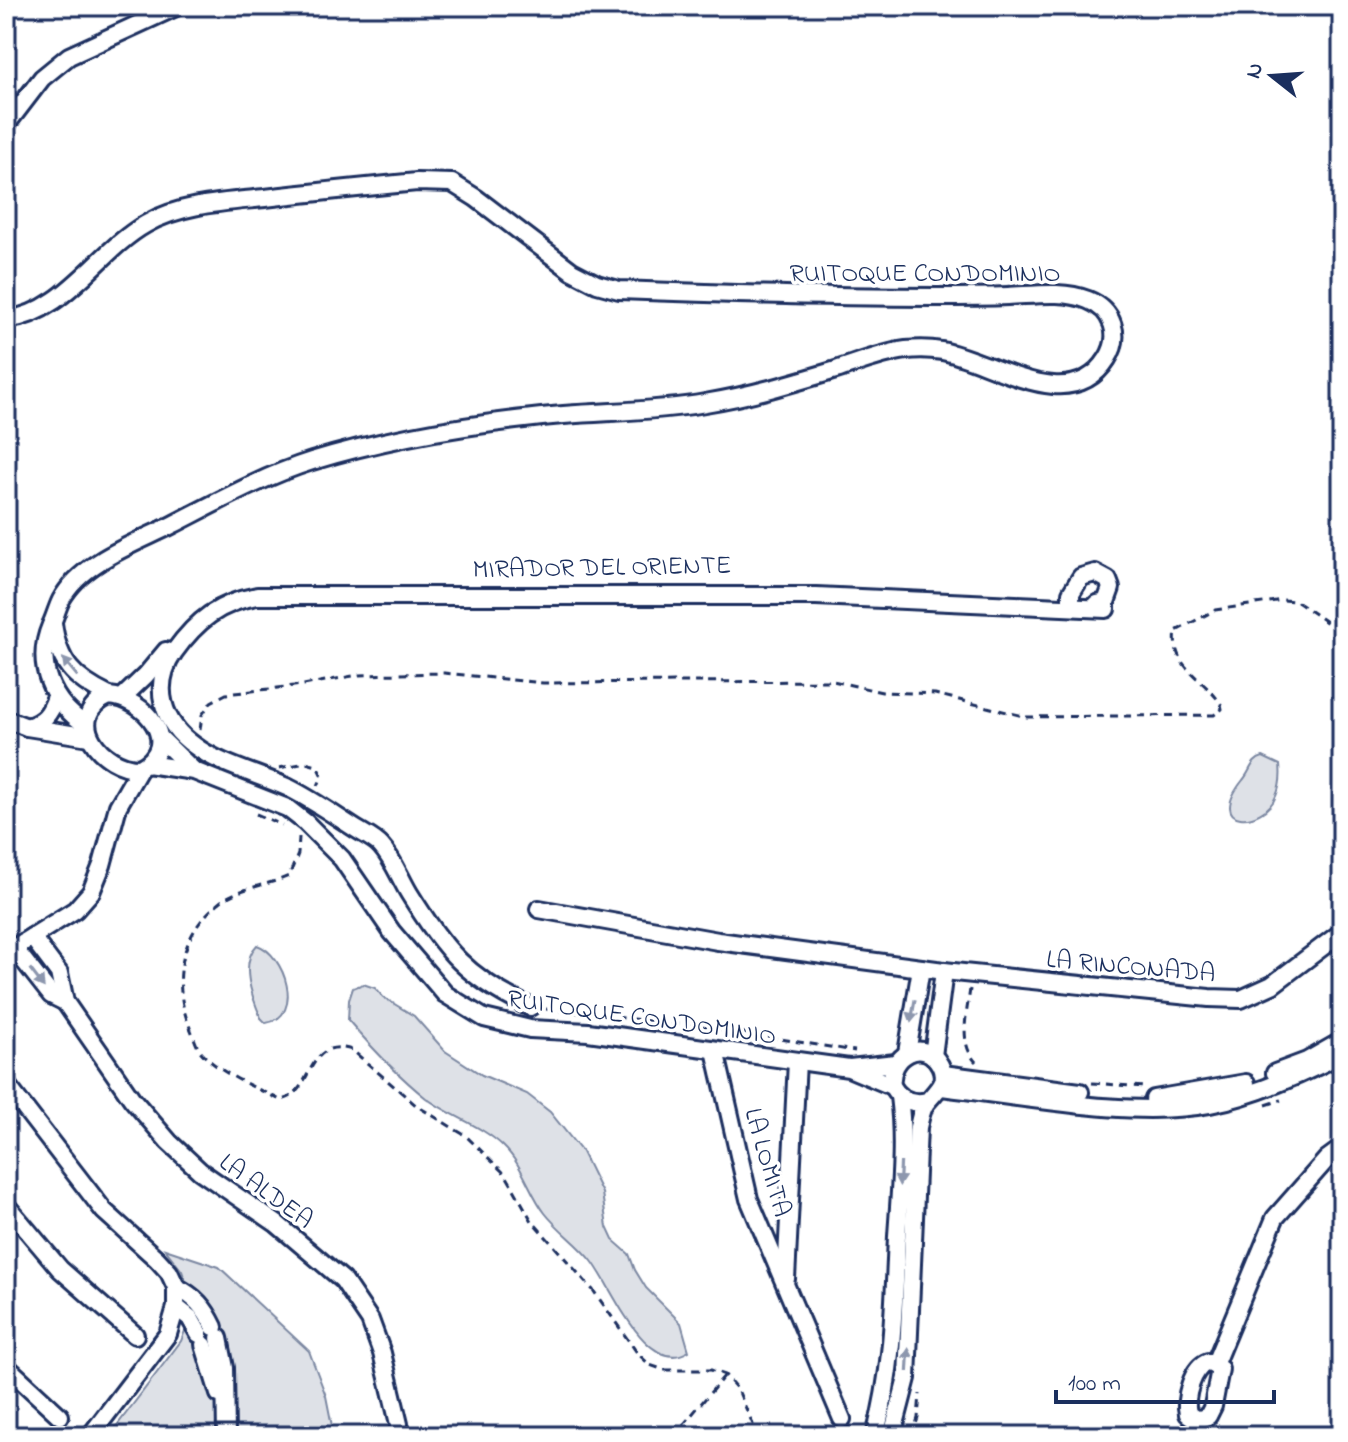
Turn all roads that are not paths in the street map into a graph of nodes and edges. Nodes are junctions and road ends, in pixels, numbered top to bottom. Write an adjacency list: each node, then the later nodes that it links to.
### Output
1 (178, 6): 2 (street)
2 (6, 125)
3 (6, 320): 6 (street, RUITOQUE CONDOMINIO)
4 (1071, 601): 5 (street, MIRADOR DEL ORIENTE); 5 (street); 7 (street, MIRADOR DEL ORIENTE)
5 (1106, 602): 26 (street)
6 (53, 622): 8 (street, RUITOQUE CONDOMINIO); 9 (street, RUITOQUE CONDOMINIO, one-way to 6)
7 (161, 659): 9 (street); 11 (street, RUITOQUE CONDOMINIO)
8 (56, 697): 12 (street); 13 (street, RUITOQUE CONDOMINIO)
9 (116, 697): 11 (street, RUITOQUE CONDOMINIO); 13 (street)
10 (6, 719): 12 (street)
11 (152, 722): 14 (street, RUITOQUE CONDOMINIO)
12 (27, 727): 13 (street)
13 (88, 731): 15 (street, RUITOQUE CONDOMINIO)
14 (161, 739): 16 (street); 17 (street, RUITOQUE CONDOMINIO)
15 (116, 764): 16 (street, RUITOQUE CONDOMINIO); 18 (street)
16 (143, 766): 17 (street, RUITOQUE CONDOMINIO); 18 (street)
17 (194, 771): 28 (street, RUITOQUE CONDOMINIO)
18 (118, 806): 21 (street)
19 (539, 909): 23 (street, LA RINCONADA)
20 (1342, 932): 24 (street, LA RINCONADA)
21 (32, 937): 22 (street); 25 (street, LA ALDEA)
22 (10, 951): 25 (street, LA ALDEA, one-way to 25)
23 (921, 968): 24 (street, LA RINCONADA); 31 (street, one-way to 31)
24 (944, 971): 30 (street)
25 (65, 1002): 51 (street, LA ALDEA)
26 (530, 1007)
27 (1342, 1041): 34 (street)
28 (715, 1050): 32 (street, RUITOQUE CONDOMINIO); 40 (street, LA LOMITA)
29 (1342, 1054): 34 (street)
30 (933, 1056): 31 (street, RUITOQUE CONDOMINIO); 34 (street)
31 (901, 1058): 33 (street, RUITOQUE CONDOMINIO); 36 (street)
32 (797, 1061): 33 (street, RUITOQUE CONDOMINIO); 40 (street, LA LOMITA)
33 (849, 1068): 36 (street, RUITOQUE CONDOMINIO)
34 (942, 1080): 37 (street)
35 (6, 1084): 41 (street)
36 (896, 1091): 37 (street, RUITOQUE CONDOMINIO); 52 (street, one-way to 52)
37 (927, 1101): 53 (street, one-way to 37)
38 (1342, 1148): 45 (street)
39 (6, 1205): 43 (street)
40 (786, 1284): 48 (street, LA LOMITA)
41 (176, 1287): 42 (street); 44 (street)
42 (176, 1307): 44 (street); 49 (street)
43 (135, 1335)
44 (209, 1336): 50 (street)
45 (1215, 1363)
46 (6, 1366): 47 (street)
47 (60, 1416)
48 (842, 1419)
49 (90, 1436)
50 (226, 1436)
51 (399, 1436)
52 (875, 1436)
53 (892, 1436)

